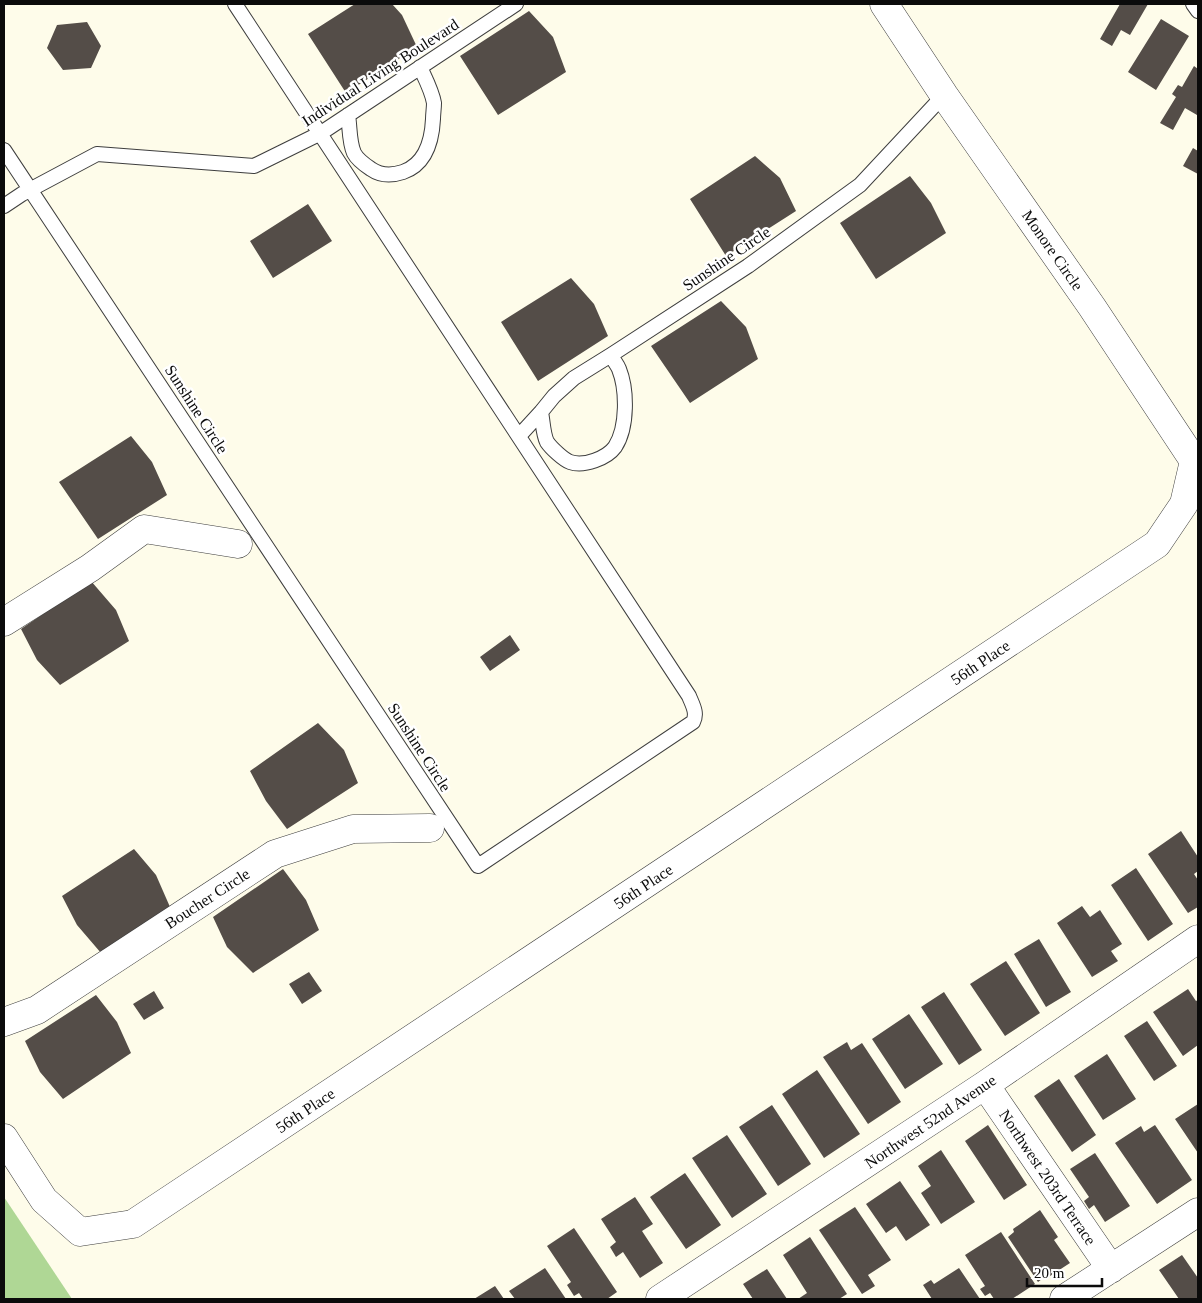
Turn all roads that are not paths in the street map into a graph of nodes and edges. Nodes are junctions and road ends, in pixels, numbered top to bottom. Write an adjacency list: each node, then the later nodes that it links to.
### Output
1 (235, 4): 9 (lane, Sunshine Circle)
2 (516, 4): 6 (lane, Individual Living Boulevard)
3 (884, 4): 7 (street, Monore Circle)
4 (1193, 4): 5 (lane)
5 (1198, 11)
6 (420, 68): 8 (lane, Individual Living Boulevard); 8 (lane)
7 (944, 95): 13 (lane, Sunshine Circle); 16 (street, Monore Circle)
8 (348, 115): 9 (lane, Individual Living Boulevard)
9 (321, 133): 11 (lane, Individual Living Boulevard); 15 (lane, Sunshine Circle)
10 (4, 150): 11 (lane, Sunshine Circle)
11 (30, 190): 12 (lane, Individual Living Boulevard); 15 (lane, Sunshine Circle)
12 (4, 206)
13 (611, 355): 14 (lane, Sunshine Circle); 14 (lane)
14 (541, 412): 15 (lane, Sunshine Circle)
15 (518, 436)
16 (1184, 504): 23 (street, 56th Place)
17 (238, 544): 18 (street)
18 (4, 622)
19 (430, 828): 21 (street, Boucher Circle)
20 (1198, 939): 22 (street, Northwest 52nd Avenue)
21 (4, 1022)
22 (985, 1085): 25 (street, Northwest 203rd Terrace); 26 (street, Northwest 52nd Avenue)
23 (4, 1138)
24 (1198, 1212): 25 (street)
25 (1110, 1269): 27 (street)
26 (660, 1299)
27 (1064, 1299)

